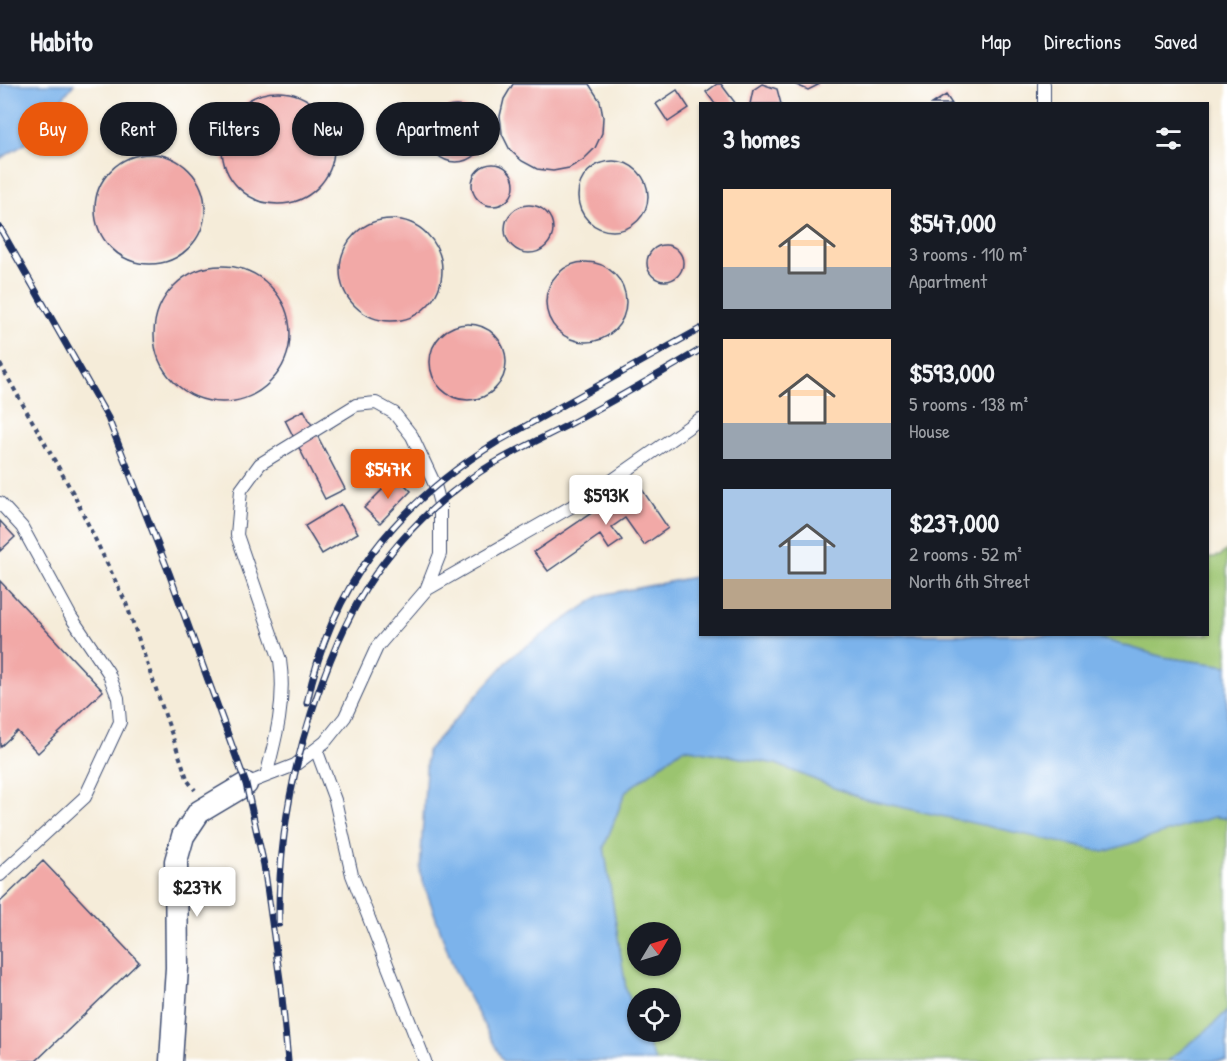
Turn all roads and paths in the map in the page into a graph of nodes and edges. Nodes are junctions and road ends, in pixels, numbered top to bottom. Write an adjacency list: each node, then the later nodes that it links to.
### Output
1 (1044, 84): 2 (lane)
2 (1044, 102)
3 (0, 364): 9 (path)
4 (699, 420): 6 (lane)
5 (0, 503): 10 (lane)
6 (426, 590): 7 (lane); 8 (lane)
7 (316, 749): 8 (lane); 12 (lane)
8 (256, 780): 9 (street)
9 (207, 806): 11 (street)
10 (0, 874)
11 (171, 1061)
12 (425, 1061)

